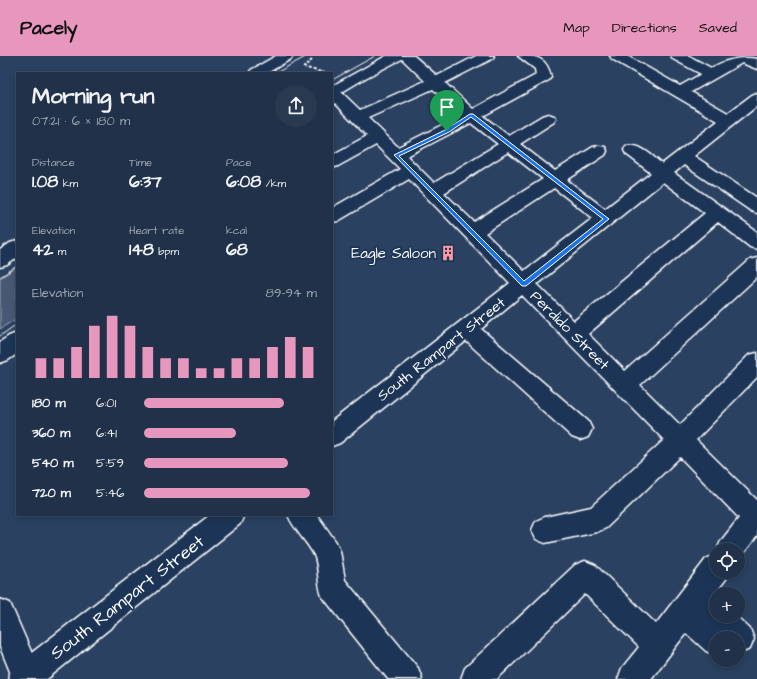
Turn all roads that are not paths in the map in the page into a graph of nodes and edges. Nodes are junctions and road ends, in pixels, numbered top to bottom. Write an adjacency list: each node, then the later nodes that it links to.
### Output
1 (286, 56): 10 (street)
2 (398, 56): 13 (street)
3 (406, 56): 12 (street)
4 (487, 56): 12 (street)
5 (525, 56): 17 (street)
6 (617, 56): 15 (street)
7 (678, 56): 11 (street)
8 (741, 57): 9 (street); 11 (street)
9 (757, 65)
10 (258, 72)
11 (711, 74): 15 (street)
12 (436, 82): 17 (street); 18 (street)
13 (333, 90)
14 (333, 92): 18 (street, Perdido Street)
15 (680, 92): 20 (street)
16 (757, 98): 20 (street, South Rampart Street)
17 (471, 115): 22 (street); 25 (street)
18 (358, 117): 21 (street, Perdido Street)
19 (548, 119): 22 (street)
20 (729, 121): 26 (street, South Rampart Street)
21 (378, 137): 25 (street, Perdido Street); 27 (street)
22 (508, 145): 30 (street); 31 (street)
23 (632, 150): 29 (street)
24 (599, 151): 30 (street)
25 (396, 155): 28 (street, Perdido Street)
26 (684, 157): 29 (street, South Rampart Street); 32 (street)
27 (333, 161)
28 (411, 170): 31 (street, Perdido Street); 34 (street)
29 (664, 174): 33 (street); 35 (street, South Rampart Street)
30 (555, 180): 35 (street); 36 (street)
31 (433, 192): 36 (street, Perdido Street)
32 (757, 207)
33 (717, 213): 37 (street); 43 (street)
34 (333, 215)
35 (606, 219): 41 (street, South Rampart Street)
36 (472, 232): 41 (street, Perdido Street)
37 (757, 242)
38 (16, 249): 39 (street)
39 (0, 260)
40 (757, 265): 47 (street)
41 (524, 284): 42 (street, South Rampart Street); 43 (street, Perdido Street)
42 (467, 329): 48 (street); 49 (street, South Rampart Street)
43 (573, 334): 47 (street, Perdido Street)
44 (16, 343): 45 (street)
45 (0, 354)
46 (757, 362): 50 (street)
47 (625, 385): 50 (street, Perdido Street)
48 (580, 429)
49 (333, 434)
50 (680, 441): 53 (street, Perdido Street); 54 (street)
51 (230, 516): 61 (street, South Rampart Street)
52 (302, 516): 62 (street)
53 (757, 517): 55 (street)
54 (545, 530)
55 (736, 543)
56 (709, 578): 57 (street)
57 (689, 605): 59 (street); 60 (street)
58 (0, 613): 61 (street)
59 (718, 631)
60 (658, 646): 63 (street); 64 (street)
61 (26, 678)
62 (407, 679)
63 (476, 679)
64 (633, 679)

